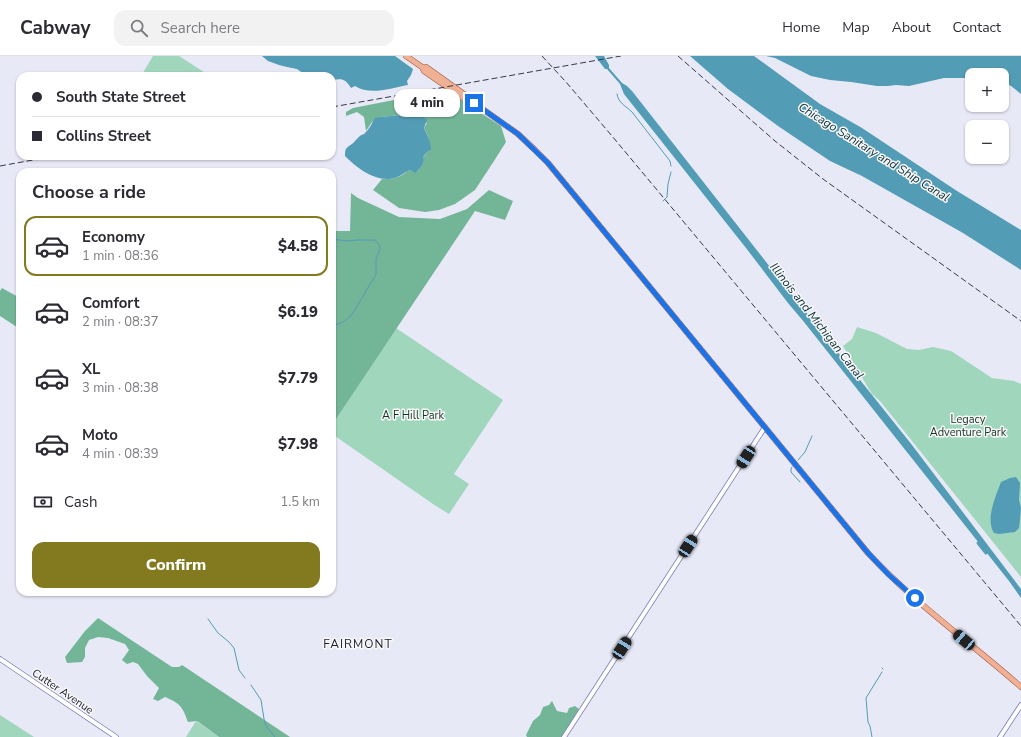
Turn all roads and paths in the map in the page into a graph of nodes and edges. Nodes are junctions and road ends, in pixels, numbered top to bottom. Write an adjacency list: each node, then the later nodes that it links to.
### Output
1 (406, 56): 2 (main road)
2 (765, 427): 4 (main road); 7 (street)
3 (0, 659): 6 (street, Cutter Avenue)
4 (1021, 687)
5 (1021, 705): 8 (street)
6 (116, 737)
7 (564, 737)
8 (1000, 737)

